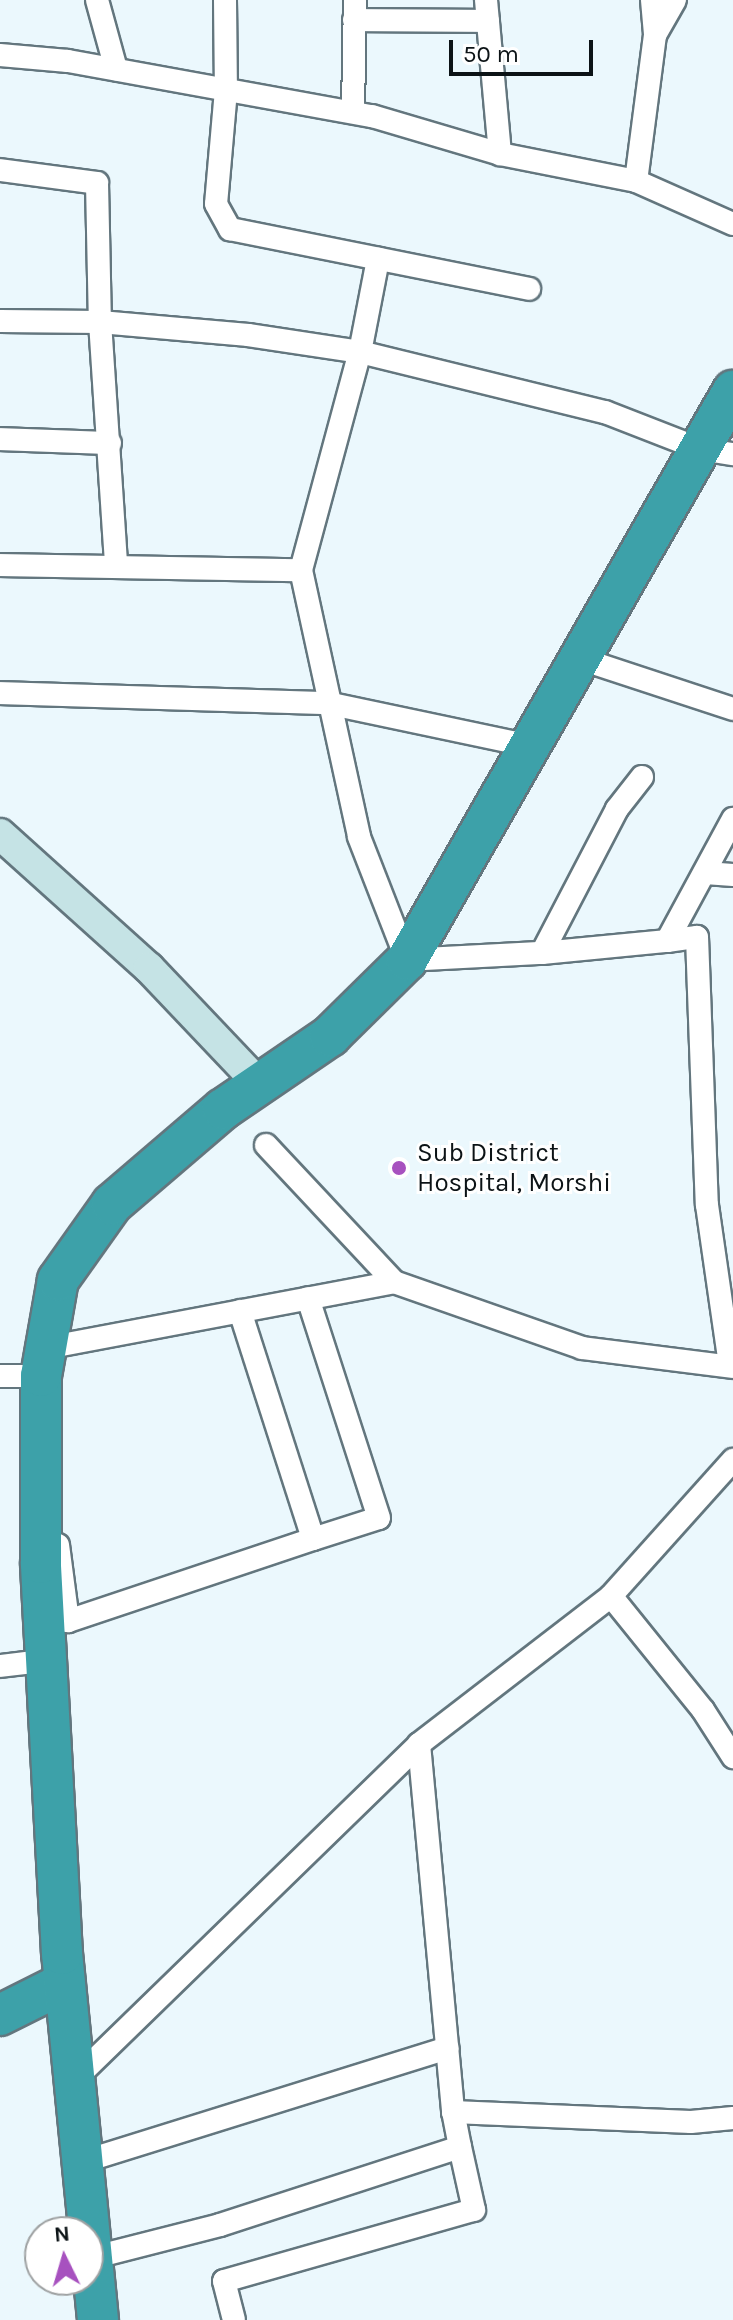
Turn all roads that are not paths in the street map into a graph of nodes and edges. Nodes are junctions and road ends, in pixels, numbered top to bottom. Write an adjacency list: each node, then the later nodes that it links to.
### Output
1 (97, 0): 9 (street)
2 (225, 0): 10 (street)
3 (652, 0): 7 (street)
4 (675, 0): 7 (street)
5 (355, 10): 6 (street); 11 (street)
6 (487, 10): 12 (street)
7 (655, 35): 14 (street)
8 (0, 55): 9 (street)
9 (116, 69): 10 (street)
10 (226, 90): 11 (street); 16 (street)
11 (353, 112): 12 (street)
12 (500, 154): 14 (street)
13 (0, 170): 19 (street)
14 (636, 181): 15 (street)
15 (733, 224)
16 (378, 259): 17 (street); 20 (street)
17 (529, 289)
18 (0, 321): 19 (street)
19 (100, 322): 20 (street); 23 (street)
20 (360, 352): 24 (street); 27 (street)
21 (733, 391): 24 (highway)
22 (0, 439): 23 (street)
23 (110, 443): 26 (street)
24 (717, 451): 28 (highway)
25 (0, 565): 26 (street)
26 (116, 566): 27 (street)
27 (301, 570): 30 (street)
28 (581, 659): 31 (street); 32 (highway)
29 (0, 693): 30 (street)
30 (327, 703): 32 (street); 40 (street)
31 (733, 709)
32 (531, 746): 40 (highway)
33 (642, 777): 39 (street)
34 (733, 819): 36 (street)
35 (0, 834): 41 (street)
36 (705, 873): 37 (street); 38 (street)
37 (733, 875)
38 (667, 941): 39 (street); 47 (street)
39 (542, 953): 40 (street)
40 (407, 960): 41 (highway)
41 (259, 1084): 46 (highway)
42 (266, 1145): 43 (street)
43 (394, 1282): 44 (street); 47 (street)
44 (308, 1298): 45 (street); 51 (street)
45 (240, 1311): 46 (street); 51 (street)
46 (43, 1362): 48 (street); 50 (highway)
47 (732, 1366)
48 (0, 1376)
49 (733, 1460): 52 (street)
50 (41, 1527): 51 (street); 53 (highway)
51 (313, 1539)
52 (611, 1596): 55 (street); 56 (street)
53 (50, 1660): 54 (street); 57 (highway)
54 (0, 1666)
55 (419, 1744): 59 (street); 60 (street)
56 (733, 1757)
57 (64, 1983): 58 (highway); 60 (highway)
58 (0, 2015)
59 (448, 2048): 61 (street); 64 (street)
60 (74, 2080): 64 (highway)
61 (453, 2112): 62 (street); 63 (street)
62 (733, 2118)
63 (460, 2147): 66 (street); 69 (street)
64 (82, 2162): 65 (highway)
65 (87, 2216)
66 (104, 2255)
67 (95, 2296): 68 (highway)
68 (98, 2320)
69 (234, 2320)

